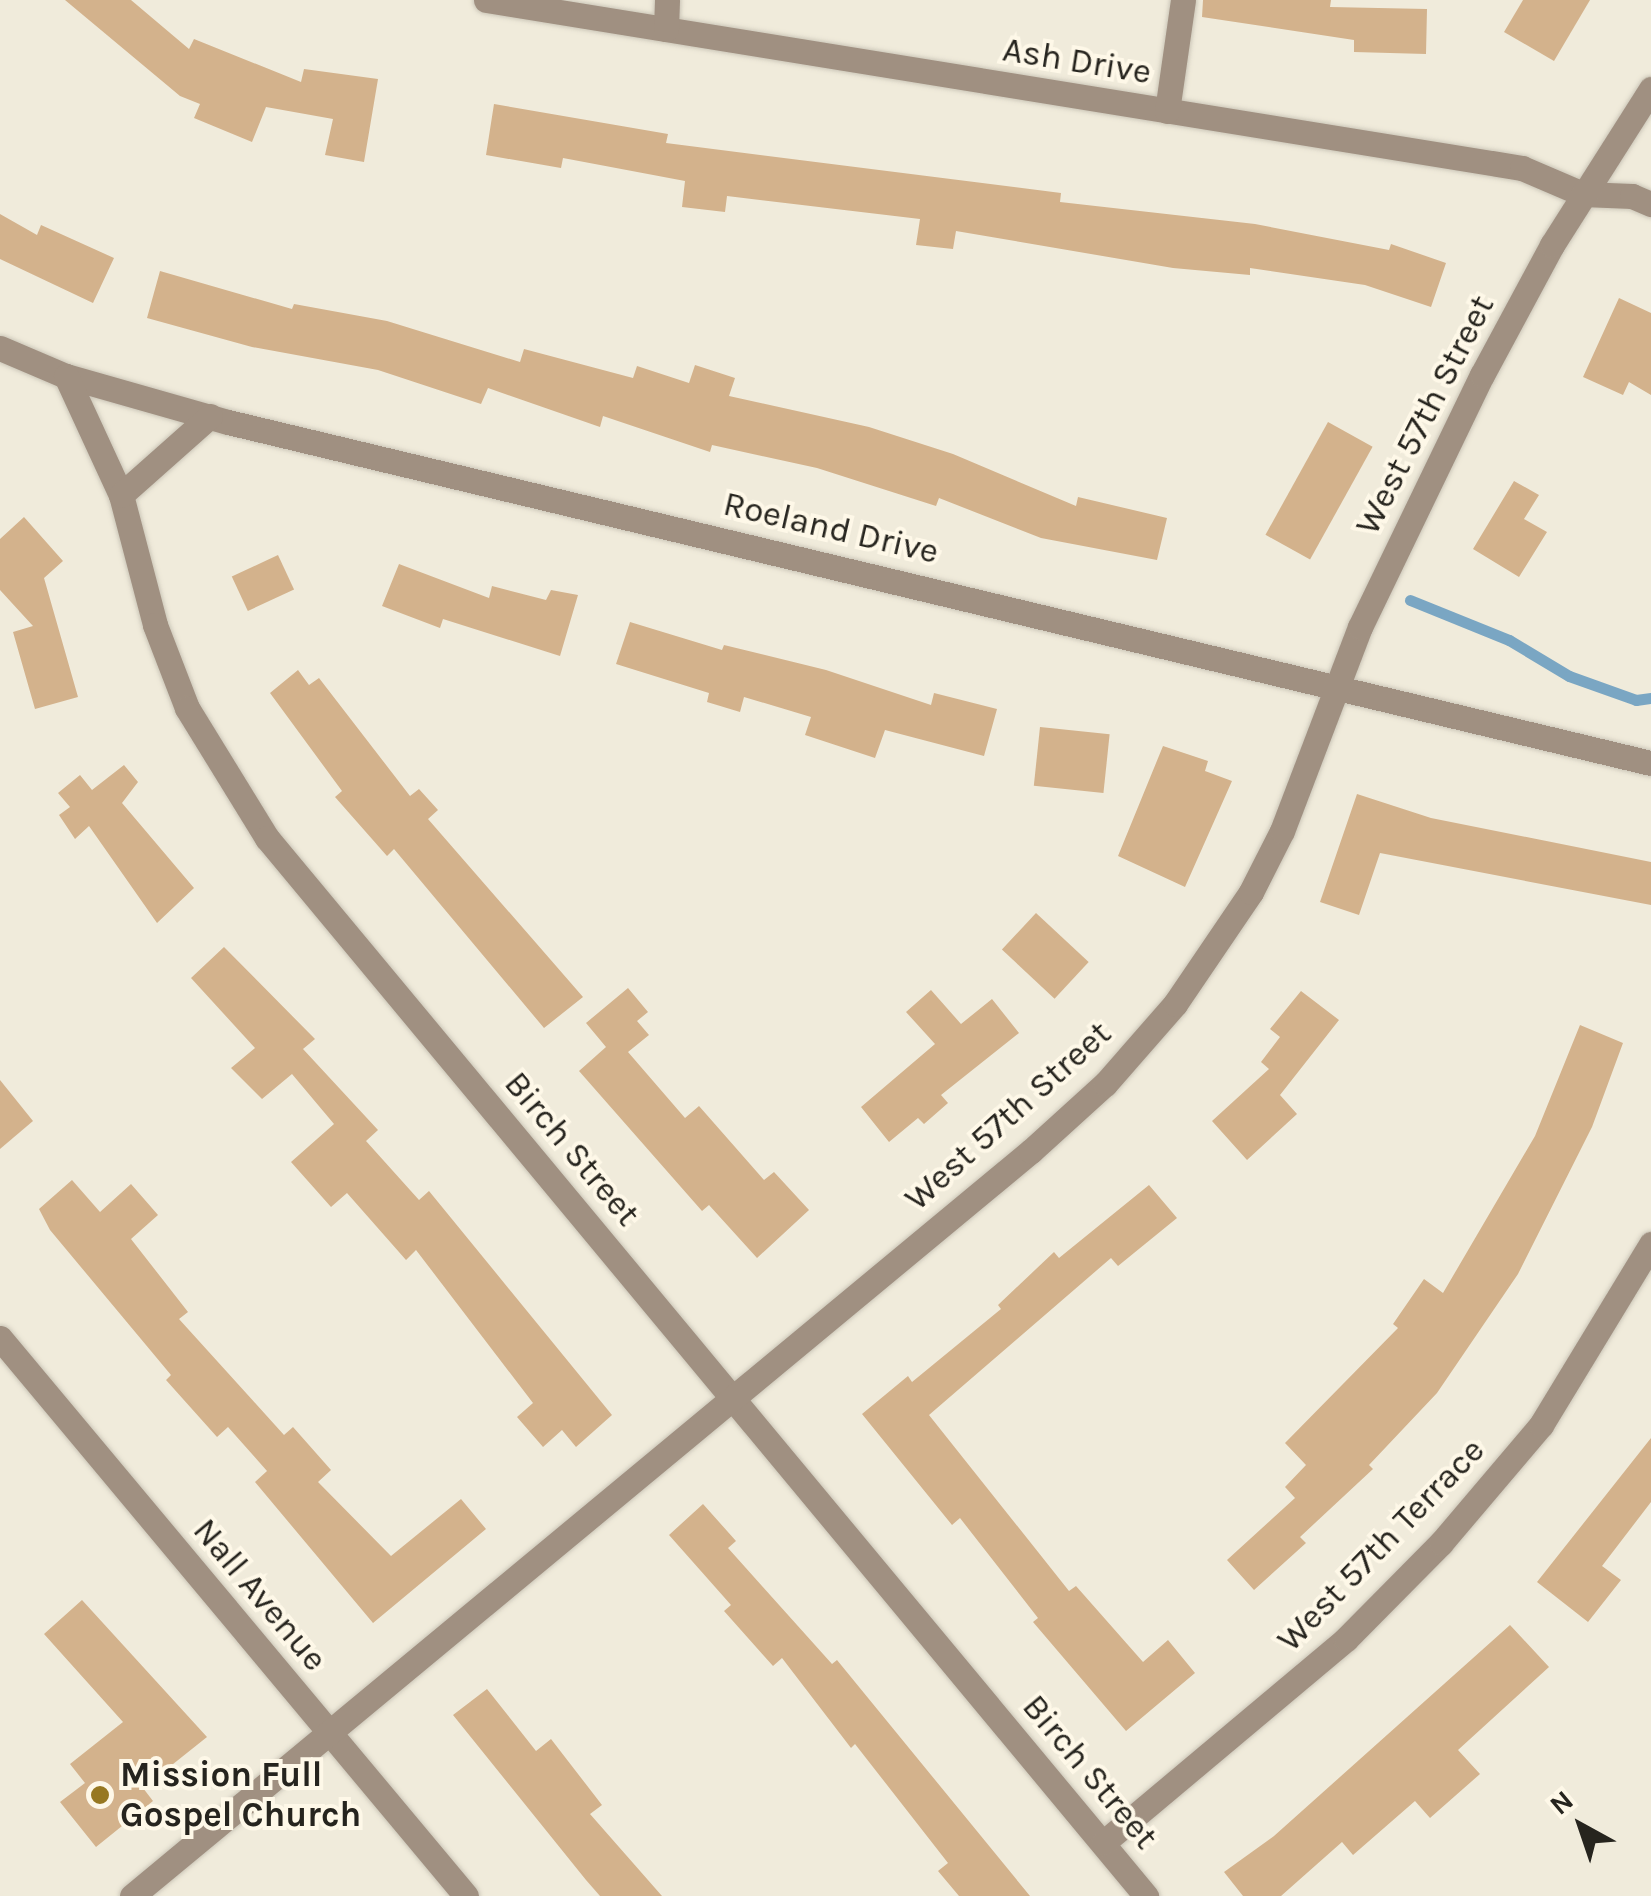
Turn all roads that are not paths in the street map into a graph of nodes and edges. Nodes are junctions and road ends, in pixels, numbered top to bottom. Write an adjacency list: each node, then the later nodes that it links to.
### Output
1 (486, 0): 4 (street, Ash Drive)
2 (667, 0): 4 (street)
3 (1183, 0): 6 (street)
4 (666, 29): 6 (street, Ash Drive)
5 (1651, 89): 7 (street, West 57th Street)
6 (1167, 111): 7 (street, Ash Drive)
7 (1583, 194): 8 (street, Ash Drive); 13 (street, West 57th Street)
8 (1651, 204)
9 (0, 348): 10 (street, Roeland Drive)
10 (66, 376): 11 (street, Roeland Drive); 12 (street, Birch Street)
11 (210, 416): 12 (street); 13 (street, Roeland Drive)
12 (121, 495): 17 (street, Birch Street)
13 (1340, 684): 14 (street, Roeland Drive); 17 (street, West 57th Street)
14 (1651, 763)
15 (1651, 1244): 19 (street, West 57th Terrace)
16 (0, 1338): 18 (street, Nall Avenue)
17 (734, 1397): 18 (street, West 57th Street); 19 (street, Birch Street)
18 (329, 1732): 20 (street, West 57th Street); 21 (street, Nall Avenue)
19 (1103, 1844): 22 (street, Birch Street)
20 (132, 1896)
21 (466, 1896)
22 (1146, 1896)

